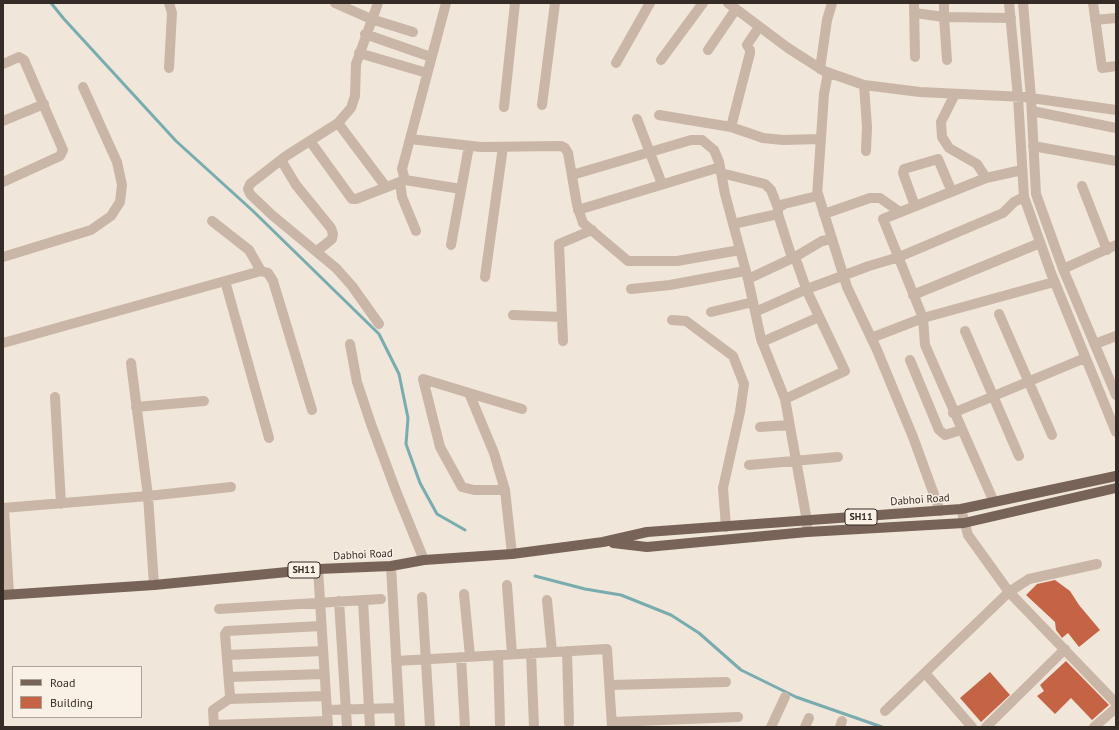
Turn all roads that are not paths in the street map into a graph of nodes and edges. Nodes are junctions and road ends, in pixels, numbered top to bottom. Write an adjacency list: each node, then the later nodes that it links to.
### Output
1 (169, 3): 33 (street)
2 (335, 3): 19 (street)
3 (378, 3): 19 (street)
4 (446, 3): 26 (street)
5 (515, 3): 43 (street)
6 (555, 3): 42 (street)
7 (650, 3): 30 (street)
8 (703, 3): 28 (street)
9 (832, 3): 34 (street)
10 (944, 3): 16 (street)
11 (1009, 3): 17 (street)
12 (1023, 3): 40 (street)
13 (1093, 3): 20 (street)
14 (732, 6): 21 (street); 24 (street)
15 (915, 8): 16 (street); 27 (street)
16 (944, 17): 17 (street); 29 (street)
17 (1011, 18): 39 (street)
18 (1116, 18): 20 (street)
19 (371, 19): 22 (street); 23 (street)
20 (1095, 20): 32 (street)
21 (759, 27): 34 (street); 50 (street)
22 (414, 32)
23 (365, 34): 25 (street); 26 (street)
24 (708, 50)
25 (359, 53): 35 (street); 49 (street)
26 (431, 57): 35 (street)
27 (915, 57)
28 (661, 60)
29 (947, 60)
30 (616, 63)
31 (3, 64): 41 (street)
32 (1116, 66)
33 (169, 68)
34 (824, 71): 36 (street); 52 (street)
35 (427, 73): 53 (street)
36 (864, 85): 38 (street); 58 (street)
37 (83, 87): 90 (street)
38 (955, 94): 39 (street); 65 (street)
39 (1018, 97): 40 (street); 63 (street)
40 (1031, 98): 44 (street); 45 (street)
41 (44, 104): 48 (street); 67 (street)
42 (542, 105)
43 (504, 107)
44 (1116, 110)
45 (1032, 112): 51 (street); 56 (street)
46 (659, 115): 50 (street)
47 (637, 119): 59 (street)
48 (3, 121)
49 (338, 122): 54 (street); 70 (street)
50 (731, 127): 52 (street)
51 (1116, 128)
52 (821, 138): 73 (street)
53 (410, 139): 55 (street); 66 (street)
54 (310, 141): 60 (street); 70 (street)
55 (469, 146): 57 (street); 71 (street)
56 (1033, 146): 61 (street); 93 (street)
57 (503, 147): 64 (street); 97 (street)
58 (866, 151)
59 (651, 152): 62 (street); 64 (street); 68 (street)
60 (281, 160): 89 (street); 89 (street)
61 (1116, 161)
62 (721, 170): 68 (street); 77 (street); 81 (street)
63 (1022, 170): 65 (street); 74 (street)
64 (572, 175): 76 (street)
65 (986, 178): 72 (street)
66 (403, 181): 70 (street); 71 (street); 83 (street)
67 (3, 182)
68 (662, 184): 76 (street)
69 (1082, 186): 87 (street)
70 (386, 187)
71 (461, 190): 86 (street)
72 (952, 192): 75 (street); 75 (street)
73 (818, 194): 77 (street); 79 (street)
74 (1024, 197): 85 (street); 92 (street)
75 (915, 206): 78 (street)
76 (578, 210): 82 (street)
77 (778, 211): 81 (street); 91 (street)
78 (900, 212): 79 (street); 92 (street)
79 (824, 214): 84 (street)
80 (212, 221): 94 (street)
81 (733, 224): 88 (street)
82 (592, 230): 88 (street); 108 (street)
83 (416, 231)
84 (832, 239): 91 (street); 96 (street)
85 (1040, 242): 99 (street); 102 (street)
86 (451, 245)
87 (1111, 248): 93 (street)
88 (740, 250): 95 (street)
89 (317, 251): 112 (street)
90 (3, 257)
91 (794, 258): 95 (street); 101 (street)
92 (898, 258): 96 (street); 102 (street)
93 (1064, 269): 120 (street)
94 (261, 271): 98 (street); 133 (street)
95 (747, 275): 100 (street); 103 (street)
96 (843, 275): 101 (street); 115 (street)
97 (484, 277)
98 (225, 281): 117 (street); 140 (street)
99 (1054, 282): 110 (street); 121 (street)
100 (631, 289)
101 (807, 289): 105 (street); 109 (street)
102 (913, 295): 110 (street)
103 (753, 302): 104 (street); 105 (street)
104 (711, 312)
105 (755, 312): 118 (street)
106 (999, 314): 124 (street)
107 (513, 315): 108 (street)
108 (562, 317): 116 (street)
109 (820, 317): 118 (street); 129 (street)
110 (923, 318): 115 (street); 134 (street)
111 (672, 320): 157 (street)
112 (379, 324)
113 (965, 331): 127 (street)
114 (1116, 336): 120 (street)
115 (871, 338): 154 (street)
116 (563, 340)
117 (3, 342)
118 (762, 342): 129 (street)
119 (350, 344): 161 (street)
120 (1095, 344): 126 (street)
121 (1085, 358): 124 (street); 138 (street)
122 (910, 360): 137 (street)
123 (130, 363): 131 (street)
124 (1030, 381): 127 (street); 139 (street)
125 (469, 393): 132 (street); 148 (street); 148 (street)
126 (1116, 395)
127 (994, 396): 134 (street); 141 (street)
128 (55, 397): 151 (street)
129 (785, 399): 135 (street)
130 (204, 401): 131 (street)
131 (136, 406): 149 (street)
132 (522, 409)
133 (312, 410)
134 (953, 413): 137 (street)
135 (789, 425): 136 (street); 143 (street)
136 (760, 428)
137 (962, 430): 150 (street)
138 (1116, 432)
139 (1052, 435)
140 (269, 438)
141 (1019, 456)
142 (838, 457): 143 (street)
143 (795, 461): 144 (street); 155 (street)
144 (749, 465)
145 (1116, 476): 150 (main road, Dabhoi Road / SH11)
146 (231, 487): 149 (street)
147 (1116, 488): 156 (main road, Dabhoi Road / SH11)
148 (504, 490): 160 (street)
149 (148, 496): 151 (street); 165 (street)
150 (994, 502): 153 (main road, Dabhoi Road / SH11)
151 (61, 504): 152 (street)
152 (3, 508): 168 (street)
153 (961, 509): 154 (main road, Dabhoi Road / SH11); 156 (street)
154 (940, 511): 155 (main road, Dabhoi Road / SH11)
155 (807, 521): 157 (main road, Dabhoi Road / SH11); 158 (street)
156 (964, 523): 158 (main road, Dabhoi Road / SH11); 167 (street)
157 (726, 527): 159 (main road, Dabhoi Road / SH11)
158 (807, 532): 159 (main road, Dabhoi Road / SH11)
159 (603, 542): 160 (main road, Dabhoi Road / SH11)
160 (512, 554): 161 (main road, Dabhoi Road / SH11)
161 (424, 560): 163 (main road, Dabhoi Road / SH11)
162 (1096, 564): 167 (street)
163 (391, 566): 164 (main road, Dabhoi Road / SH11); 188 (street)
164 (318, 569): 165 (main road, Dabhoi Road / SH11); 175 (street)
165 (154, 585): 168 (main road, Dabhoi Road / SH11)
166 (506, 585): 183 (street)
167 (1009, 592): 179 (street); 189 (street)
168 (6, 594)
169 (464, 594): 186 (street)
170 (422, 597): 187 (street)
171 (381, 599): 172 (street)
172 (363, 600): 174 (street); 198 (street)
173 (547, 600): 181 (street)
174 (339, 601): 175 (street); 201 (street)
175 (320, 602): 176 (street); 177 (street)
176 (219, 609)
177 (321, 626): 178 (street); 184 (street)
178 (323, 650): 184 (street); 190 (street)
179 (1065, 650): 197 (street); 218 (street)
180 (567, 651): 181 (street); 193 (street); 205 (street)
181 (552, 652): 182 (street)
182 (531, 653): 183 (street); 215 (street)
183 (512, 654): 185 (street)
184 (227, 655): 191 (street)
185 (498, 655): 186 (street); 207 (street)
186 (465, 657): 187 (street); 214 (street)
187 (426, 658): 188 (street); 213 (street)
188 (396, 661): 199 (street)
189 (925, 673): 203 (street); 217 (street)
190 (324, 674): 191 (street); 194 (street)
191 (229, 677): 196 (street)
192 (726, 682): 193 (street)
193 (610, 685): 208 (street)
194 (326, 696): 196 (street); 202 (street)
195 (785, 697): 216 (street)
196 (229, 699): 209 (street)
197 (1116, 702)
198 (369, 708): 199 (street); 201 (street); 211 (street)
199 (399, 708): 212 (street)
200 (1116, 708): 219 (street)
201 (346, 709): 202 (street); 210 (street)
202 (326, 710): 206 (street)
203 (885, 711)
204 (738, 716): 208 (street)
205 (569, 723)
206 (327, 724): 209 (street)
207 (500, 724)
208 (612, 725)
209 (214, 726)
210 (347, 727)
211 (370, 727)
212 (400, 727)
213 (430, 727)
214 (465, 727)
215 (534, 727)
216 (771, 727)
217 (972, 727)
218 (986, 727)
219 (1094, 727)

